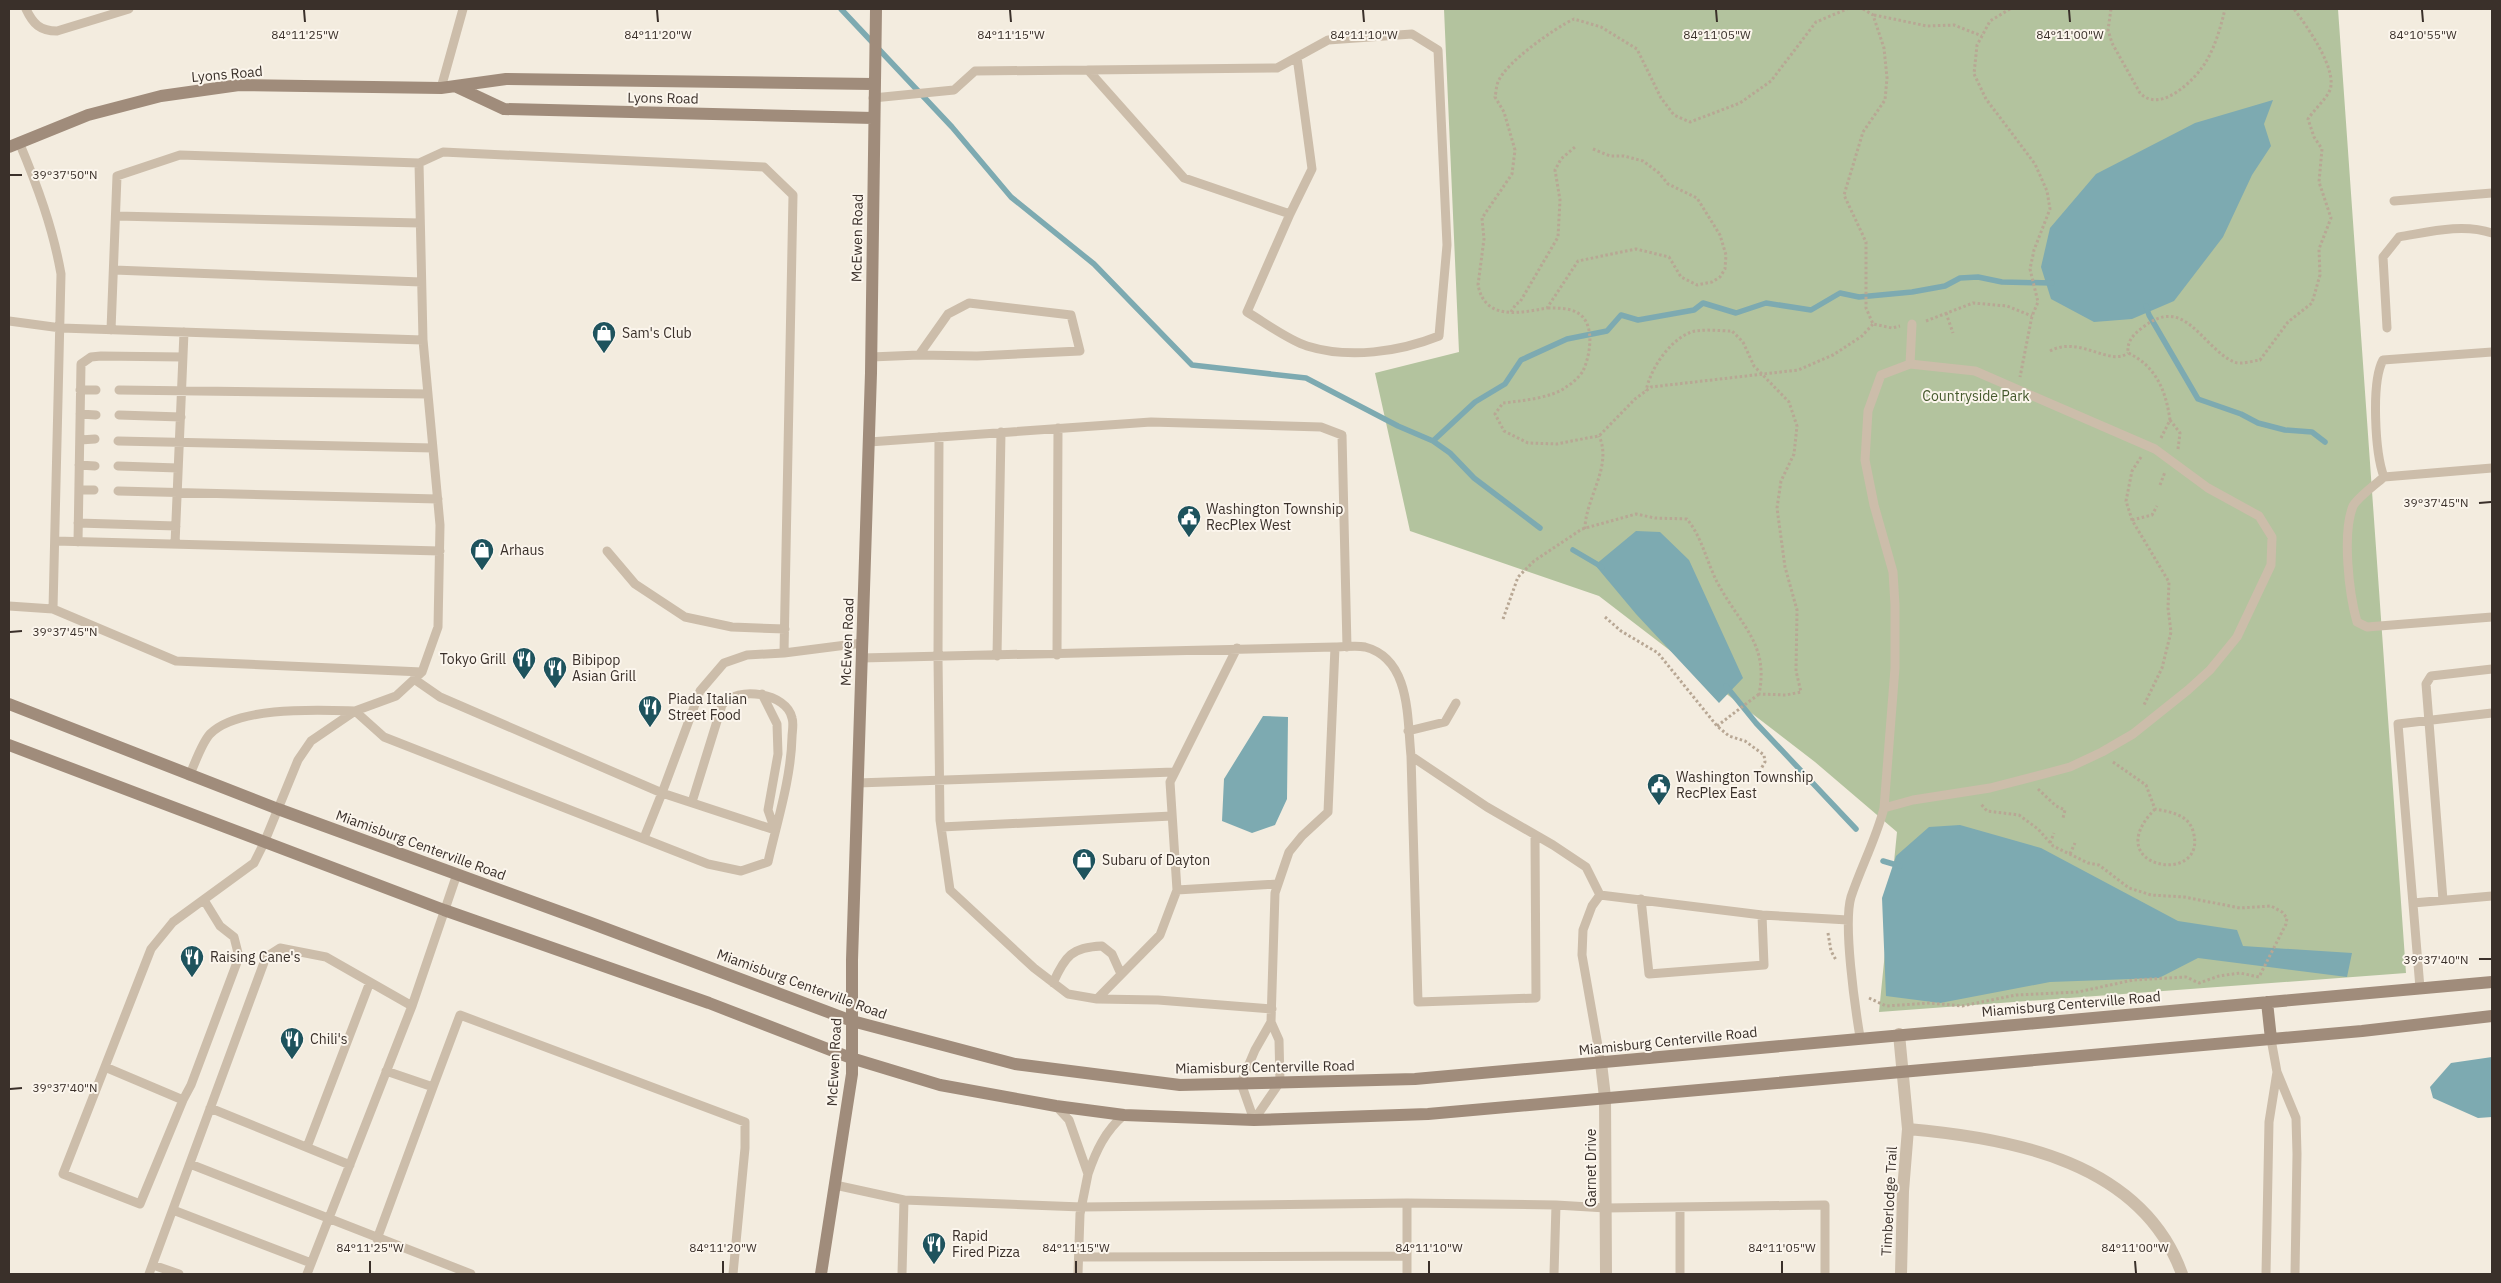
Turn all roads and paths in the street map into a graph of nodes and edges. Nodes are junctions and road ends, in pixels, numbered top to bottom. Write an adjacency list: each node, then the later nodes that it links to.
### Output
1 (26, 9): 2 (lane)
2 (129, 9)
3 (463, 9): 17 (lane)
4 (876, 9): 15 (main road, McEwen Road)
5 (1847, 9): 33 (path)
6 (1863, 9): 11 (path)
7 (2010, 9): 12 (path)
8 (2111, 9): 9 (path)
9 (2225, 9)
10 (2294, 9): 47 (path)
11 (1873, 15): 12 (path); 37 (path)
12 (1982, 36): 35 (path)
13 (1297, 57): 14 (lane); 26 (lane); 26 (lane)
14 (1088, 70): 18 (lane); 26 (lane)
15 (874, 84): 16 (main road, Lyons Road); 18 (main road, McEwen Road)
16 (457, 87): 17 (main road, Lyons Road); 19 (main road, Lyons Road)
17 (441, 88): 20 (main road, Lyons Road)
18 (873, 98): 19 (main road, McEwen Road)
19 (873, 118): 50 (main road, McEwen Road)
20 (14, 144): 39 (lane)
21 (1575, 147): 33 (path)
22 (1594, 149): 32 (path)
23 (419, 163): 27 (lane); 28 (lane); 101 (lane)
24 (2492, 193): 25 (lane)
25 (2394, 201)
26 (1290, 214)
27 (116, 216): 28 (lane); 30 (lane)
28 (420, 222): 31 (lane)
29 (2492, 233): 40 (lane)
30 (114, 270): 31 (lane); 41 (lane)
31 (421, 282): 44 (lane)
32 (1547, 308): 33 (path); 66 (path)
33 (1511, 313)
34 (1946, 313): 35 (path); 38 (path); 43 (path)
35 (2032, 316): 56 (path)
36 (9, 321): 39 (lane)
37 (1873, 324): 38 (path); 52 (path)
38 (1912, 324): 51 (lane)
39 (61, 328): 41 (lane); 91 (lane)
40 (2387, 328)
41 (112, 330): 42 (lane)
42 (184, 332): 44 (lane); 49 (lane)
43 (1953, 332)
44 (423, 340): 59 (lane)
45 (2050, 351): 47 (path)
46 (2492, 352): 80 (lane)
47 (2128, 353): 74 (path)
48 (919, 355): 48 (lane); 50 (lane)
49 (183, 357): 53 (lane); 57 (lane)
50 (871, 357): 71 (main road, McEwen Road)
51 (1910, 364): 56 (lane); 136 (lane)
52 (1763, 373): 58 (path); 58 (path); 115 (path)
53 (80, 390): 54 (lane); 60 (lane)
54 (96, 390)
55 (119, 390): 57 (lane)
56 (2017, 390): 74 (lane)
57 (182, 391): 59 (lane); 63 (lane)
58 (1646, 391): 66 (path)
59 (428, 394): 73 (lane)
60 (80, 414): 62 (lane); 69 (lane)
61 (119, 414): 63 (lane)
62 (96, 415)
63 (181, 416): 72 (lane)
64 (1058, 428): 65 (lane); 104 (lane); 107 (lane)
65 (1001, 432): 67 (lane); 108 (lane)
66 (1599, 436): 90 (path)
67 (940, 437): 71 (lane); 110 (lane)
68 (95, 439): 69 (lane)
69 (80, 440): 75 (lane)
70 (118, 440): 72 (lane)
71 (869, 442): 102 (main road, McEwen Road)
72 (180, 444): 73 (lane); 78 (lane)
73 (433, 448): 85 (lane)
74 (2155, 449): 87 (path); 125 (lane)
75 (79, 465): 76 (lane); 81 (lane)
76 (95, 466)
77 (118, 466): 78 (lane)
78 (178, 468): 84 (lane)
79 (2492, 468): 80 (lane)
80 (2384, 477): 99 (lane)
81 (79, 490): 82 (lane); 88 (lane)
82 (94, 490)
83 (118, 491): 84 (lane)
84 (177, 493): 85 (lane); 89 (lane)
85 (438, 499): 94 (lane)
86 (2157, 506): 87 (path)
87 (2132, 520): 118 (path)
88 (78, 523): 89 (lane); 92 (lane)
89 (176, 526): 93 (lane)
90 (1585, 529): 100 (path); 115 (path)
91 (55, 541): 92 (lane); 97 (lane)
92 (78, 542): 93 (lane)
93 (175, 544): 94 (lane)
94 (440, 551): 112 (lane)
95 (607, 551): 101 (lane)
96 (9, 606): 97 (lane)
97 (53, 609): 112 (lane)
98 (1605, 617): 122 (path)
99 (2492, 618)
100 (1504, 619)
101 (785, 629): 106 (lane)
102 (862, 642): 106 (lane); 109 (main road, McEwen Road)
103 (1335, 647): 104 (lane); 105 (lane); 151 (lane)
104 (1347, 647): 123 (lane)
105 (1237, 648): 107 (lane); 127 (lane)
106 (784, 653): 134 (lane)
107 (1057, 655): 108 (lane)
108 (997, 656): 110 (lane)
109 (861, 658): 110 (lane); 132 (main road, McEwen Road)
110 (938, 658): 131 (lane)
111 (2492, 669): 121 (lane)
112 (422, 672): 113 (lane)
113 (414, 680): 119 (lane); 134 (lane)
114 (761, 694): 135 (lane); 142 (lane); 142 (lane)
115 (1759, 694): 122 (path)
116 (1456, 703): 123 (lane)
117 (9, 704): 129 (main road, Miamisburg Centerville Road)
118 (2143, 708)
119 (355, 710): 129 (lane); 137 (lane); 145 (lane)
120 (2492, 713): 121 (lane)
121 (2428, 721): 157 (lane); 158 (lane)
122 (1717, 726): 128 (path)
123 (1408, 731): 126 (lane)
124 (9, 745): 148 (main road)
125 (2102, 752): 130 (lane); 138 (path)
126 (1412, 756): 144 (lane); 144 (lane)
127 (1174, 772): 131 (lane); 139 (lane)
128 (1758, 774)
129 (190, 776): 137 (main road, Miamisburg Centerville Road)
130 (2034, 777): 133 (lane); 140 (path)
131 (940, 781): 132 (lane); 141 (lane)
132 (857, 783): 175 (main road, McEwen Road)
133 (1979, 790): 136 (lane); 146 (path)
134 (662, 793): 135 (lane); 145 (lane)
135 (692, 802): 142 (lane)
136 (1884, 808): 162 (lane)
137 (278, 809): 148 (lane); 150 (main road, Miamisburg Centerville Road)
138 (2155, 810): 138 (path)
139 (1172, 816): 141 (lane); 152 (lane)
140 (2063, 818)
141 (941, 827): 167 (lane)
142 (775, 830): 145 (lane)
143 (2054, 833): 146 (path)
144 (1535, 836): 153 (lane)
145 (644, 838)
146 (2050, 843): 149 (path)
147 (2075, 843): 149 (path)
148 (264, 844): 156 (lane); 159 (main road)
149 (2070, 854): 169 (path)
150 (457, 874): 159 (lane); 175 (main road, Miamisburg Centerville Road)
151 (1278, 884): 152 (lane); 173 (lane)
152 (1177, 890): 164 (lane)
153 (1600, 895): 155 (lane); 181 (lane)
154 (2492, 896): 157 (lane)
155 (1641, 899): 160 (lane); 160 (lane)
156 (204, 900): 182 (lane); 190 (lane)
157 (2443, 900): 158 (lane)
158 (2413, 903): 168 (lane)
159 (444, 910): 172 (lane); 180 (main road)
160 (1762, 914): 161 (lane)
161 (1827, 919): 162 (lane); 163 (path)
162 (1848, 920): 178 (lane)
163 (1838, 965)
164 (1121, 974): 167 (lane); 170 (lane)
165 (370, 982): 172 (lane); 192 (lane); 196 (lane)
166 (2492, 982): 168 (main road, Miamisburg Centerville Road)
167 (1053, 983): 170 (lane)
168 (2420, 988): 171 (main road, Miamisburg Centerville Road)
169 (1868, 997)
170 (1096, 999): 173 (lane)
171 (2267, 1002): 177 (main road, Miamisburg Centerville Road); 179 (main road)
172 (412, 1006): 183 (lane)
173 (1272, 1009): 176 (lane)
174 (2492, 1016): 179 (main road)
175 (852, 1021): 180 (main road, McEwen Road); 187 (main road, Miamisburg Centerville Road)
176 (1271, 1022): 186 (lane); 187 (lane)
177 (1899, 1034): 178 (main road, Miamisburg Centerville Road); 184 (street, Timberlodge Trail)
178 (1860, 1037): 181 (main road, Miamisburg Centerville Road)
179 (2271, 1039): 184 (main road); 185 (lane)
180 (851, 1058): 191 (main road); 200 (main road, McEwen Road)
181 (1601, 1063): 186 (main road, Miamisburg Centerville Road); 189 (street, Garnet Drive)
182 (105, 1067): 190 (lane); 190 (lane)
183 (386, 1071): 188 (lane); 198 (lane)
184 (1903, 1071): 189 (main road); 195 (street, Timberlodge Trail)
185 (2277, 1072): 229 (lane); 230 (lane)
186 (1280, 1082): 187 (main road, Miamisburg Centerville Road); 194 (lane)
187 (1241, 1083): 194 (lane)
188 (433, 1088): 209 (lane); 218 (lane)
189 (1605, 1097): 194 (main road); 206 (street, Garnet Drive)
190 (183, 1100)
191 (1056, 1106): 193 (main road); 199 (lane)
192 (210, 1108): 196 (lane); 197 (lane)
193 (1124, 1115): 194 (main road); 199 (lane)
194 (1254, 1120)
195 (1908, 1129): 227 (street, Timberlodge Trail); 228 (street, Timberlodge Trail)
196 (307, 1147): 198 (lane)
197 (190, 1164): 207 (lane); 208 (lane)
198 (350, 1165): 208 (lane)
199 (1088, 1174): 204 (lane)
200 (834, 1185): 201 (lane); 219 (main road, McEwen Road)
201 (904, 1200): 204 (lane); 220 (lane)
202 (1407, 1203): 203 (lane); 204 (lane); 210 (lane)
203 (1556, 1206): 206 (lane); 223 (lane)
204 (1082, 1207): 211 (lane)
205 (1680, 1207): 206 (lane); 225 (lane); 226 (lane)
206 (1606, 1208): 224 (street, Garnet Drive)
207 (173, 1210): 212 (lane); 213 (lane)
208 (329, 1218): 209 (lane); 212 (lane)
209 (378, 1239): 217 (lane)
210 (1407, 1256): 211 (lane); 222 (lane)
211 (1079, 1257): 221 (lane)
212 (311, 1263): 216 (lane)
213 (153, 1264): 214 (lane); 215 (lane)
214 (149, 1274)
215 (179, 1274)
216 (307, 1274)
217 (471, 1274)
218 (733, 1274)
219 (821, 1274)
220 (902, 1274)
221 (1078, 1274)
222 (1407, 1274)
223 (1554, 1274)
224 (1606, 1274)
225 (1680, 1274)
226 (1825, 1274)
227 (1901, 1274)
228 (2182, 1274)
229 (2266, 1274)
230 (2295, 1274)

